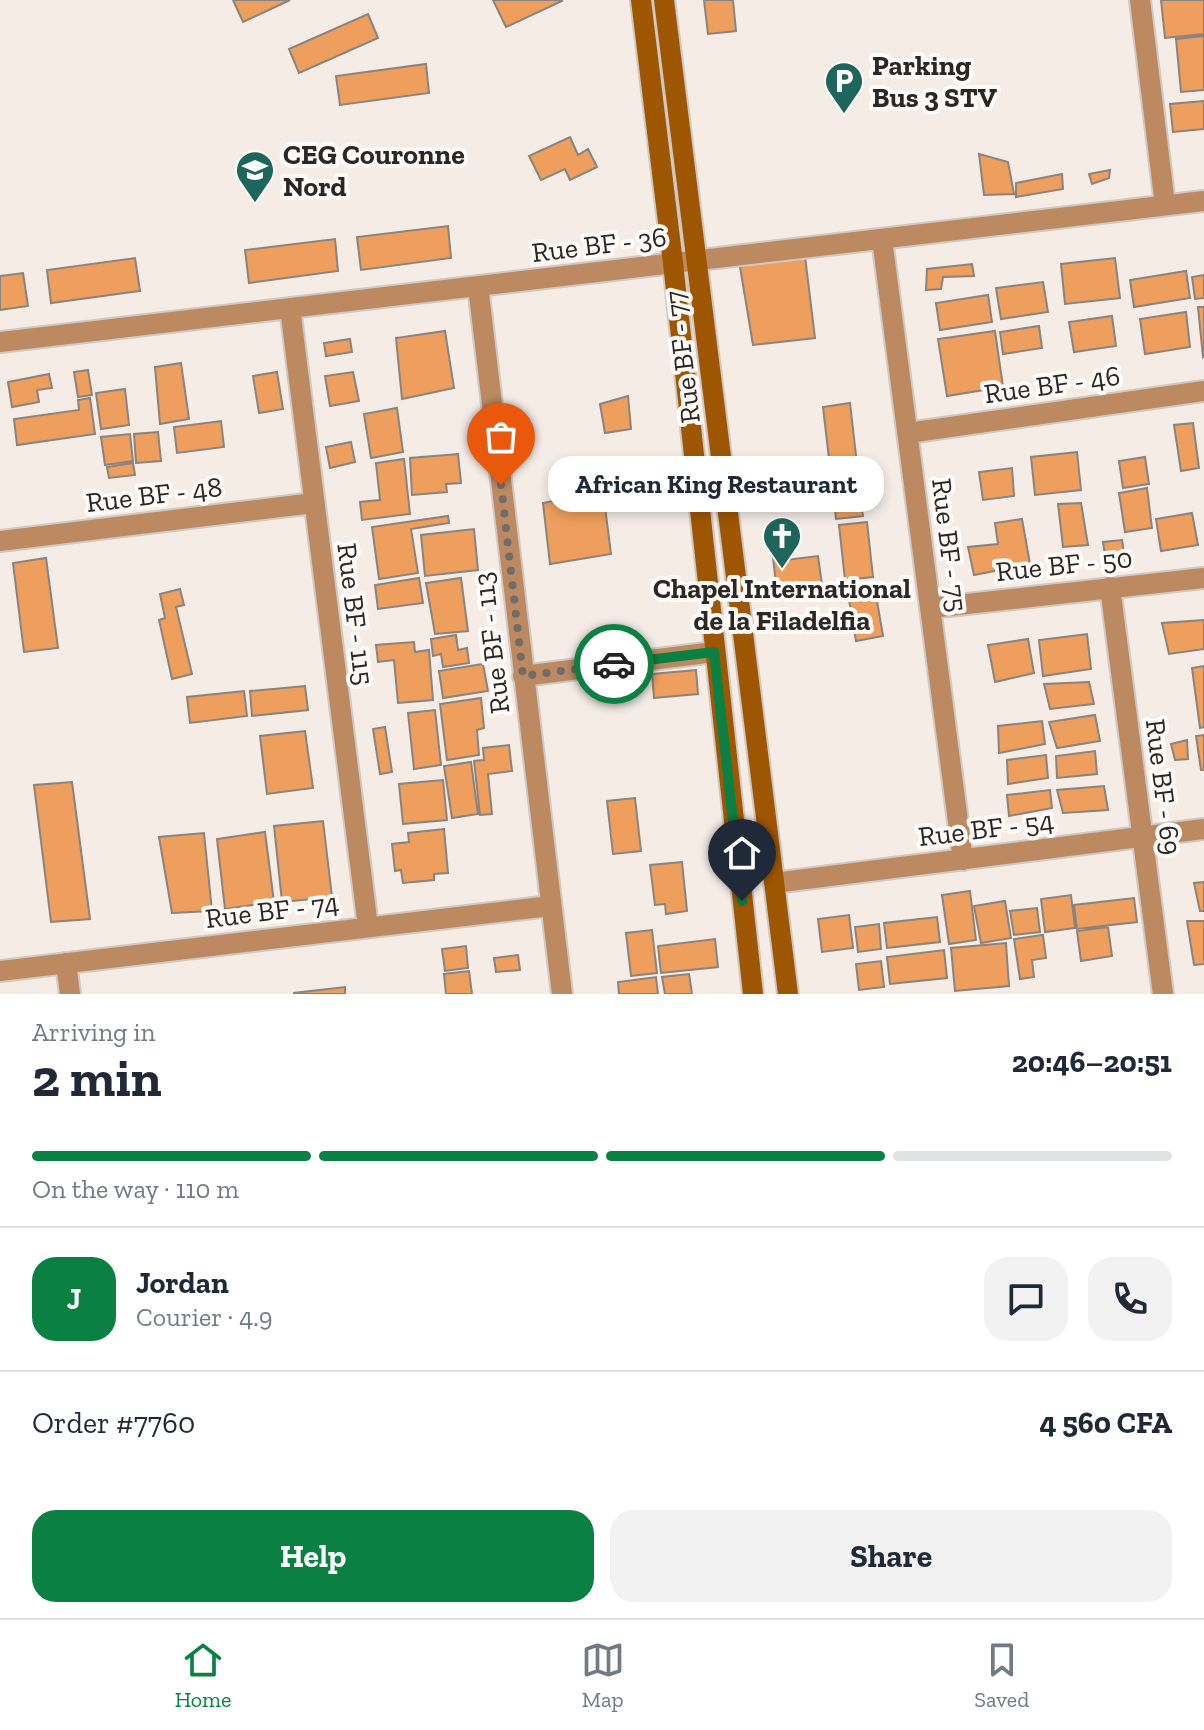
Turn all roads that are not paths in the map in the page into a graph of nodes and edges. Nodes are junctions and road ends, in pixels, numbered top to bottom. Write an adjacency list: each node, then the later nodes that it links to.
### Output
1 (641, 0): 8 (main road, Rue BF - 77)
2 (664, 0): 7 (main road, Rue BF - 77)
3 (1140, 0): 5 (street)
4 (1204, 201): 5 (street, Rue BF - 36)
5 (1165, 205): 6 (street, Rue BF - 36)
6 (882, 239): 7 (street, Rue BF - 36); 13 (street, Rue BF - 75)
7 (698, 260): 8 (street, Rue BF - 36); 24 (main road, Rue BF - 77)
8 (673, 263): 9 (street, Rue BF - 36); 19 (main road, Rue BF - 77)
9 (478, 286): 10 (street, Rue BF - 36); 20 (street, Rue BF - 113)
10 (290, 308): 11 (street, Rue BF - 36); 14 (street, Rue BF - 115)
11 (0, 342)
12 (1204, 391): 13 (street, Rue BF - 46)
13 (908, 433): 18 (street, Rue BF - 75)
14 (314, 503): 15 (street, Rue BF - 48); 26 (street, Rue BF - 115)
15 (0, 541)
16 (1204, 578): 17 (street, Rue BF - 50)
17 (1110, 587): 18 (street, Rue BF - 50); 22 (street, Rue BF - 69)
18 (930, 608): 23 (street, Rue BF - 75)
19 (714, 652): 20 (street); 31 (main road, Rue BF - 77)
20 (523, 676): 25 (street, Rue BF - 113)
21 (1204, 829): 22 (street, Rue BF - 54)
22 (1141, 837): 23 (street, Rue BF - 54); 33 (street, Rue BF - 69)
23 (963, 860): 24 (street, Rue BF - 54)
24 (774, 883): 32 (main road, Rue BF - 77)
25 (550, 906): 26 (street, Rue BF - 74); 30 (street, Rue BF - 113)
26 (368, 927): 27 (street, Rue BF - 74)
27 (66, 963): 28 (street, Rue BF - 74); 29 (street)
28 (0, 971)
29 (70, 994)
30 (562, 994)
31 (753, 994)
32 (788, 994)
33 (1163, 994)

